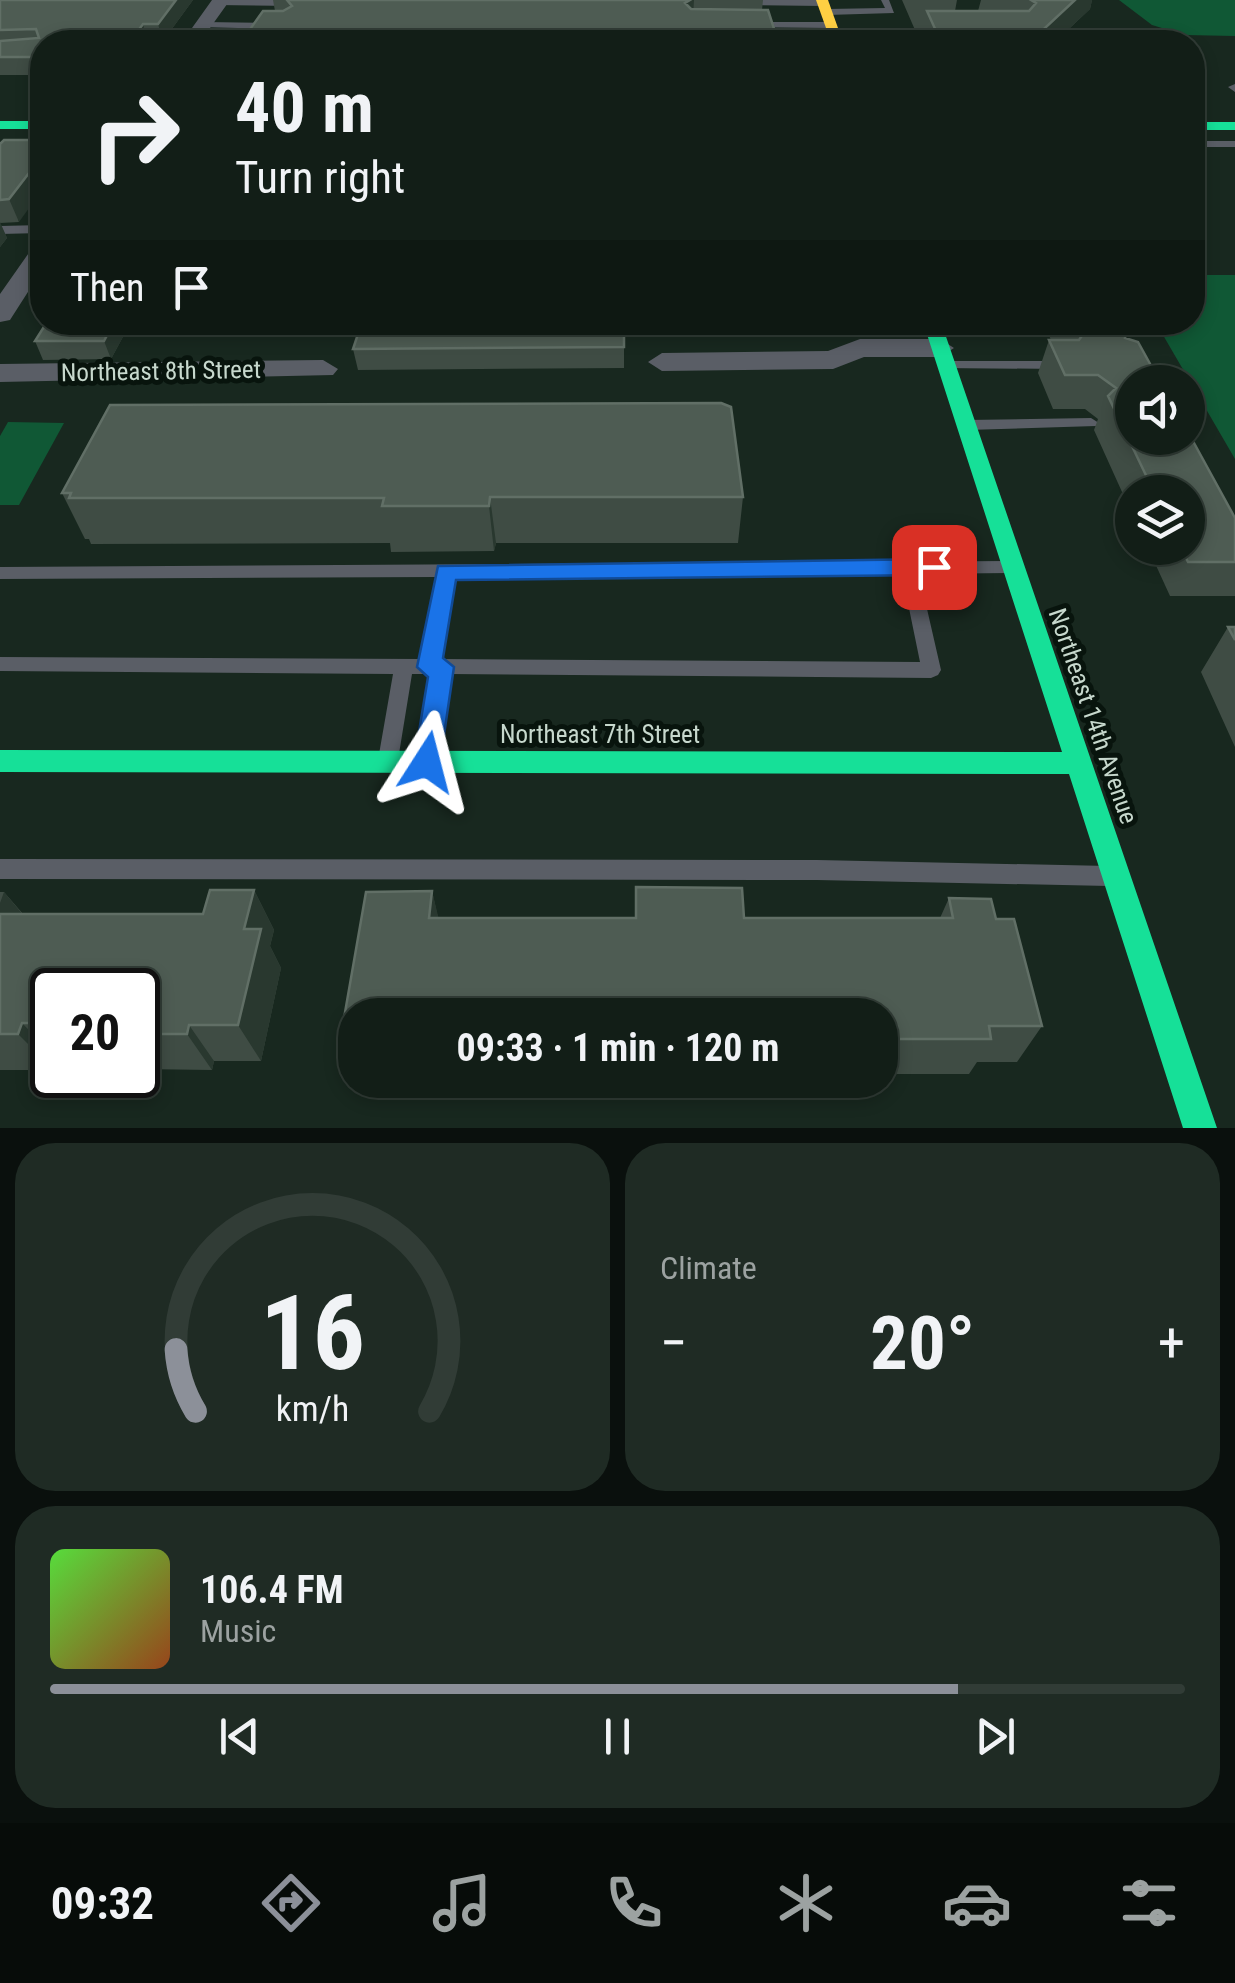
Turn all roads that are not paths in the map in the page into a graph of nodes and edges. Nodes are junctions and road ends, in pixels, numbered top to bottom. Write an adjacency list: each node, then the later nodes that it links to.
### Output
1 (885, 0): 5 (lane)
2 (220, 2): 4 (lane); 6 (street)
3 (722, 3): 5 (lane)
4 (301, 4)
5 (829, 20): 7 (lane); 10 (lane)
6 (204, 25): 8 (lane); 9 (street)
7 (732, 25)
8 (288, 26)
9 (200, 30)
10 (913, 30)
11 (30, 125): 12 (street)
12 (0, 126)
13 (1205, 126): 14 (street)
14 (1235, 126)
15 (1205, 144): 16 (lane)
16 (1235, 144)
17 (0, 230): 18 (lane)
18 (30, 230)
19 (30, 270): 20 (street)
20 (0, 314)
21 (939, 345): 22 (street); 23 (lane); 27 (street, Northeast 14th Avenue)
22 (662, 362)
23 (1063, 364)
24 (322, 369): 25 (street, Northeast 8th Street)
25 (0, 374)
26 (1091, 424): 27 (lane)
27 (967, 425): 29 (street, Northeast 14th Avenue)
28 (909, 567): 29 (lane); 30 (lane); 34 (lane)
29 (1013, 568): 38 (street, Northeast 14th Avenue)
30 (446, 572): 31 (lane); 34 (lane)
31 (0, 573)
32 (0, 664): 33 (lane)
33 (404, 667): 34 (lane); 36 (lane)
34 (435, 667): 37 (lane)
35 (0, 761): 36 (street, Northeast 7th Street)
36 (388, 762): 37 (street, Northeast 7th Street)
37 (427, 762): 38 (street, Northeast 7th Street)
38 (1080, 763): 40 (street, Northeast 14th Avenue)
39 (0, 870): 40 (lane)
40 (1119, 876): 41 (street, Northeast 14th Avenue)
41 (1200, 1128)

